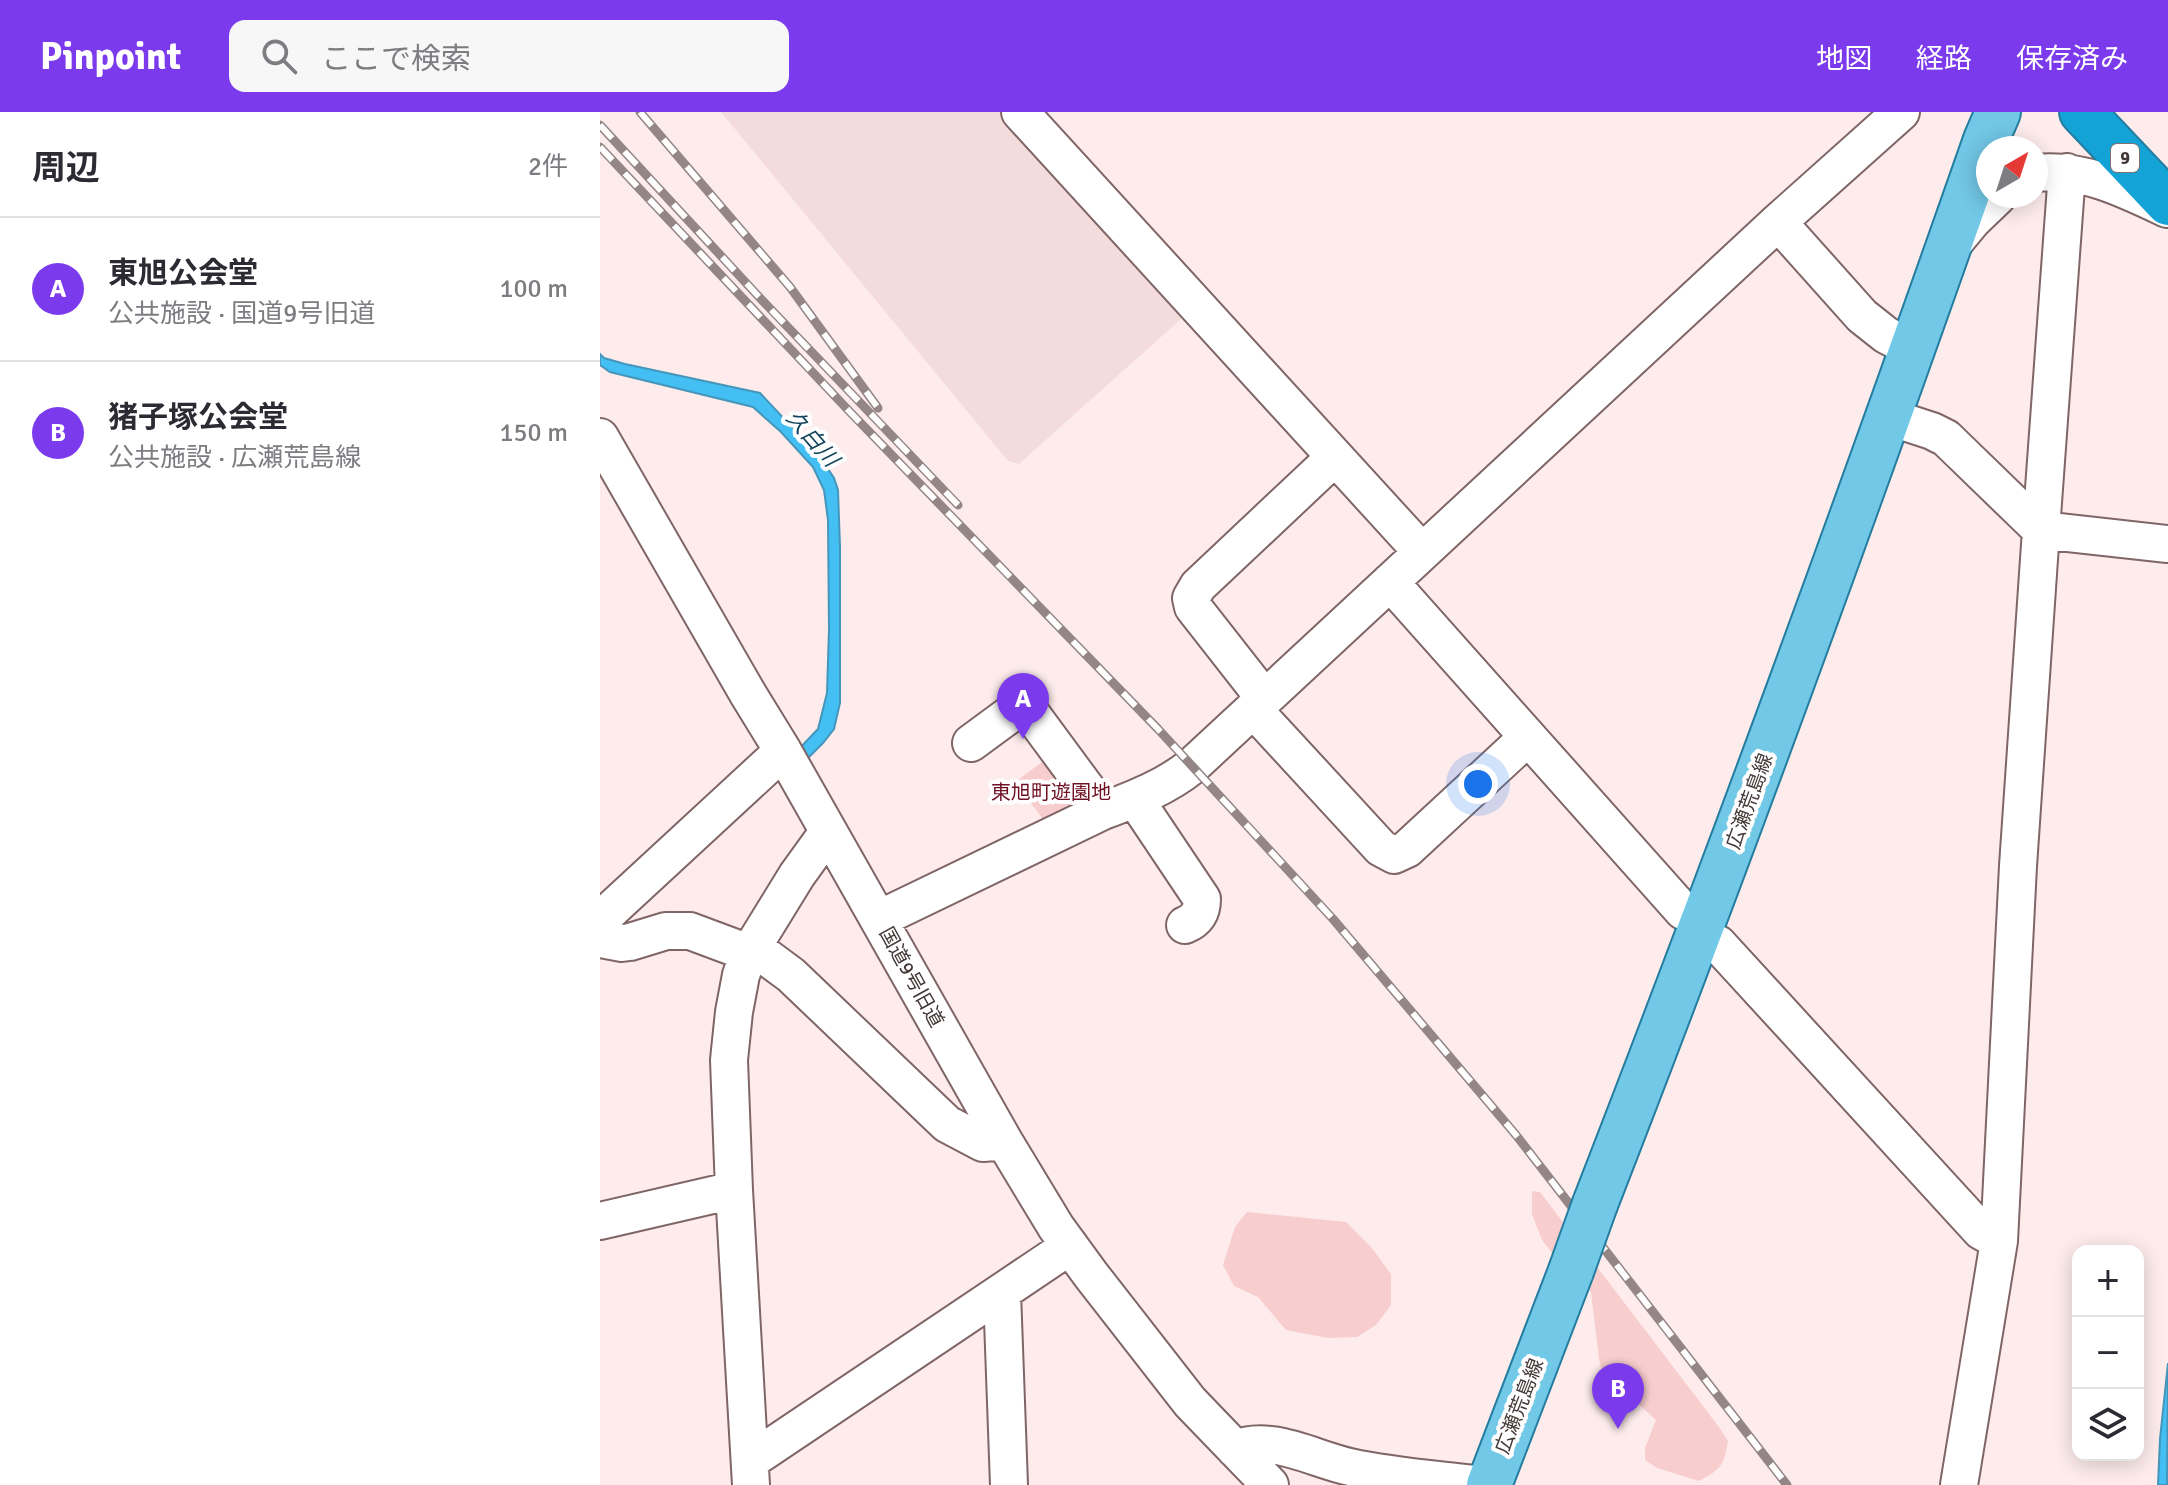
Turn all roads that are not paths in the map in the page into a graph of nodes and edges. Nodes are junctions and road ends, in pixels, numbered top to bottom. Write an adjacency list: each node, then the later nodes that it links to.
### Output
1 (1020, 112): 13 (street)
2 (1901, 112): 8 (street)
3 (1998, 112): 9 (main road, 広瀬荒島線)
4 (2082, 112): 6 (highway, 9)
5 (2051, 173): 6 (street); 14 (street)
6 (2168, 206)
7 (1986, 208): 9 (street)
8 (1778, 222): 10 (street); 16 (street)
9 (1947, 251): 10 (main road, 広瀬荒島線)
10 (1913, 349): 11 (main road, 広瀬荒島線)
11 (1889, 417): 14 (street); 41 (main road, 広瀬荒島線, bridge)
12 (600, 437): 21 (street, 国道9号旧道)
13 (1335, 457): 16 (street); 18 (street)
14 (2041, 530): 15 (street); 33 (street)
15 (2168, 544)
16 (1422, 552): 17 (street)
17 (1390, 582): 18 (street); 19 (street)
18 (1259, 704): 19 (street); 22 (street)
19 (1528, 737): 24 (street)
20 (971, 743): 22 (street)
21 (783, 751): 23 (street, 国道9号旧道); 27 (street)
22 (1119, 805): 25 (street); 26 (street)
23 (828, 832): 25 (street, 国道9号旧道); 29 (street)
24 (1683, 911)
25 (879, 919): 30 (street, 国道9号旧道)
26 (1185, 925)
27 (606, 934): 29 (street)
28 (1718, 944): 33 (street)
29 (749, 953): 30 (street); 31 (street)
30 (1004, 1141): 34 (street, 国道9号旧道)
31 (734, 1190): 32 (street); 37 (street)
32 (600, 1221)
33 (1999, 1241): 42 (street)
34 (1070, 1246): 35 (street); 36 (street, 国道9号旧道)
35 (1002, 1292): 37 (street); 39 (street)
36 (1235, 1449): 38 (street); 40 (street, 国道9号旧道)
37 (751, 1473)
38 (1475, 1484)
39 (1009, 1485)
40 (1270, 1485)
41 (1489, 1485)
42 (1959, 1485)

